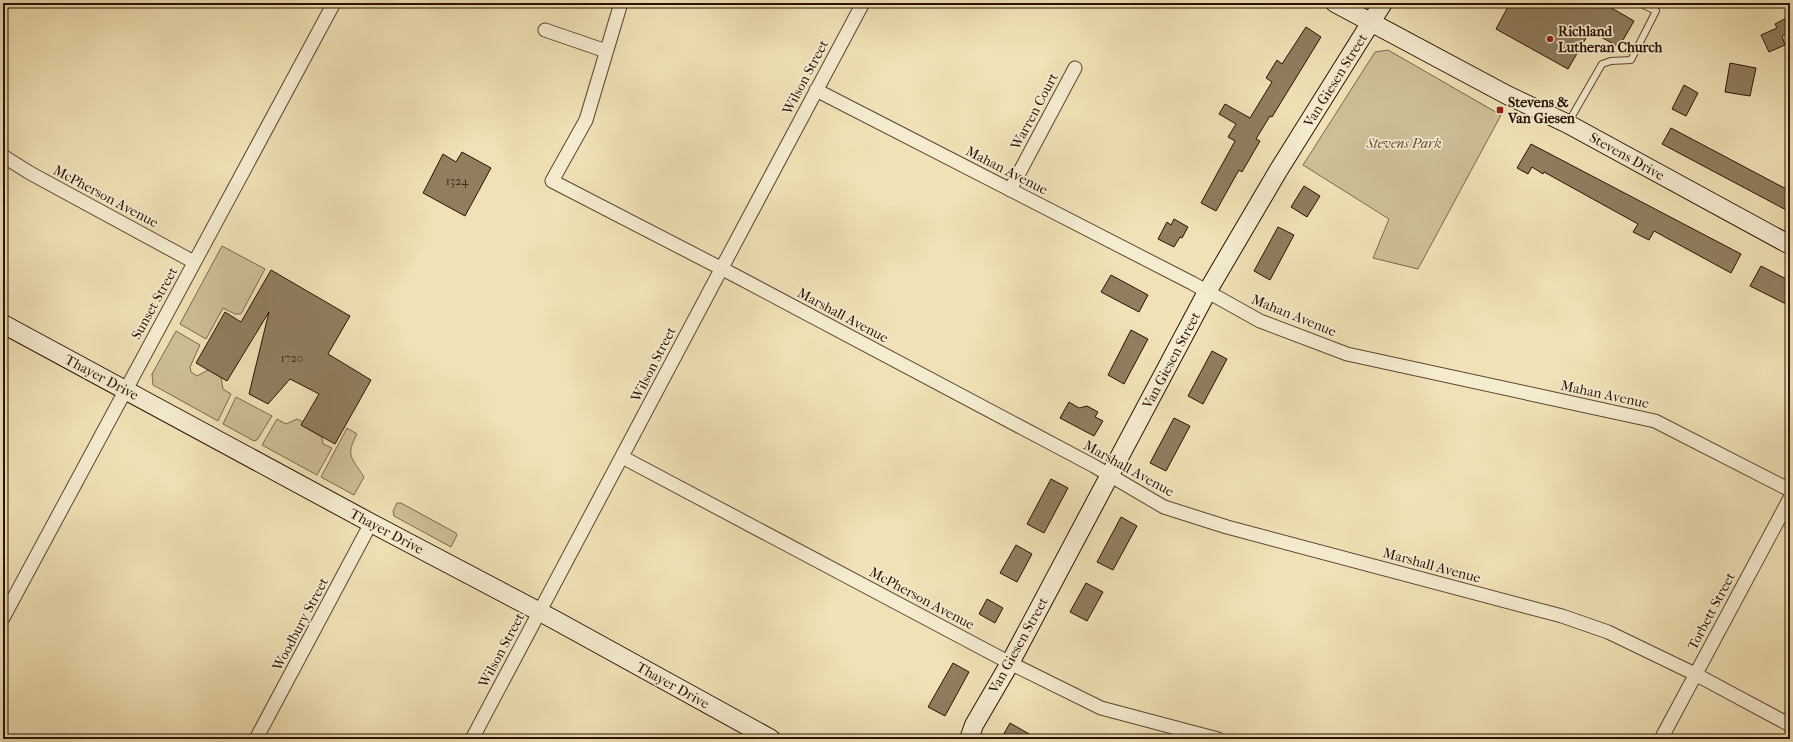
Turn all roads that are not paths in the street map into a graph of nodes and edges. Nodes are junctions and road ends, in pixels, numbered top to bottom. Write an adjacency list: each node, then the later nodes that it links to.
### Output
1 (334, 3): 16 (street, Sunset Street)
2 (621, 3): 9 (street)
3 (863, 3): 11 (street, Wilson Street)
4 (1335, 3): 7 (main road, Stevens Drive)
5 (1383, 3): 7 (main road, Van Giesen Street)
6 (1640, 3): 12 (lane)
7 (1371, 22): 12 (main road, Stevens Drive); 18 (main road, Van Giesen Street)
8 (545, 30): 9 (street)
9 (606, 51): 17 (street, Marshall Avenue)
10 (1075, 68): 14 (street, Warren Court)
11 (816, 90): 14 (street, Mahan Avenue); 17 (street, Wilson Street)
12 (1568, 124): 15 (main road, Stevens Drive)
13 (3, 156): 16 (street, McPherson Avenue)
14 (1010, 190): 18 (street, Mahan Avenue)
15 (1790, 245)
16 (194, 262): 20 (street, Sunset Street)
17 (720, 268): 21 (street, Wilson Street); 22 (street, Marshall Avenue)
18 (1207, 292): 22 (main road, Van Giesen Street); 23 (street, Mahan Avenue)
19 (3, 324): 20 (main road, Thayer Drive)
20 (125, 389): 25 (main road, Thayer Drive); 27 (street, Sunset Street)
21 (622, 457): 26 (street, Wilson Street); 28 (street, McPherson Avenue)
22 (1110, 475): 28 (main road, Van Giesen Street); 29 (street, Marshall Avenue)
23 (1790, 490)
24 (1790, 498): 29 (street, Torbett Street)
25 (372, 523): 26 (main road, Thayer Drive); 32 (street, Woodbury Street)
26 (540, 612): 33 (street, Wilson Street); 34 (main road, Thayer Drive)
27 (3, 618)
28 (1010, 663): 31 (main road, Van Giesen Street); 36 (street, McPherson Avenue)
29 (1695, 674): 30 (street, Marshall Avenue); 37 (street, Torbett Street)
30 (1790, 725)
31 (972, 732): 35 (main road, Van Giesen Street)
32 (256, 739)
33 (472, 739)
34 (771, 739)
35 (958, 739)
36 (1218, 739)
37 (1661, 739)

